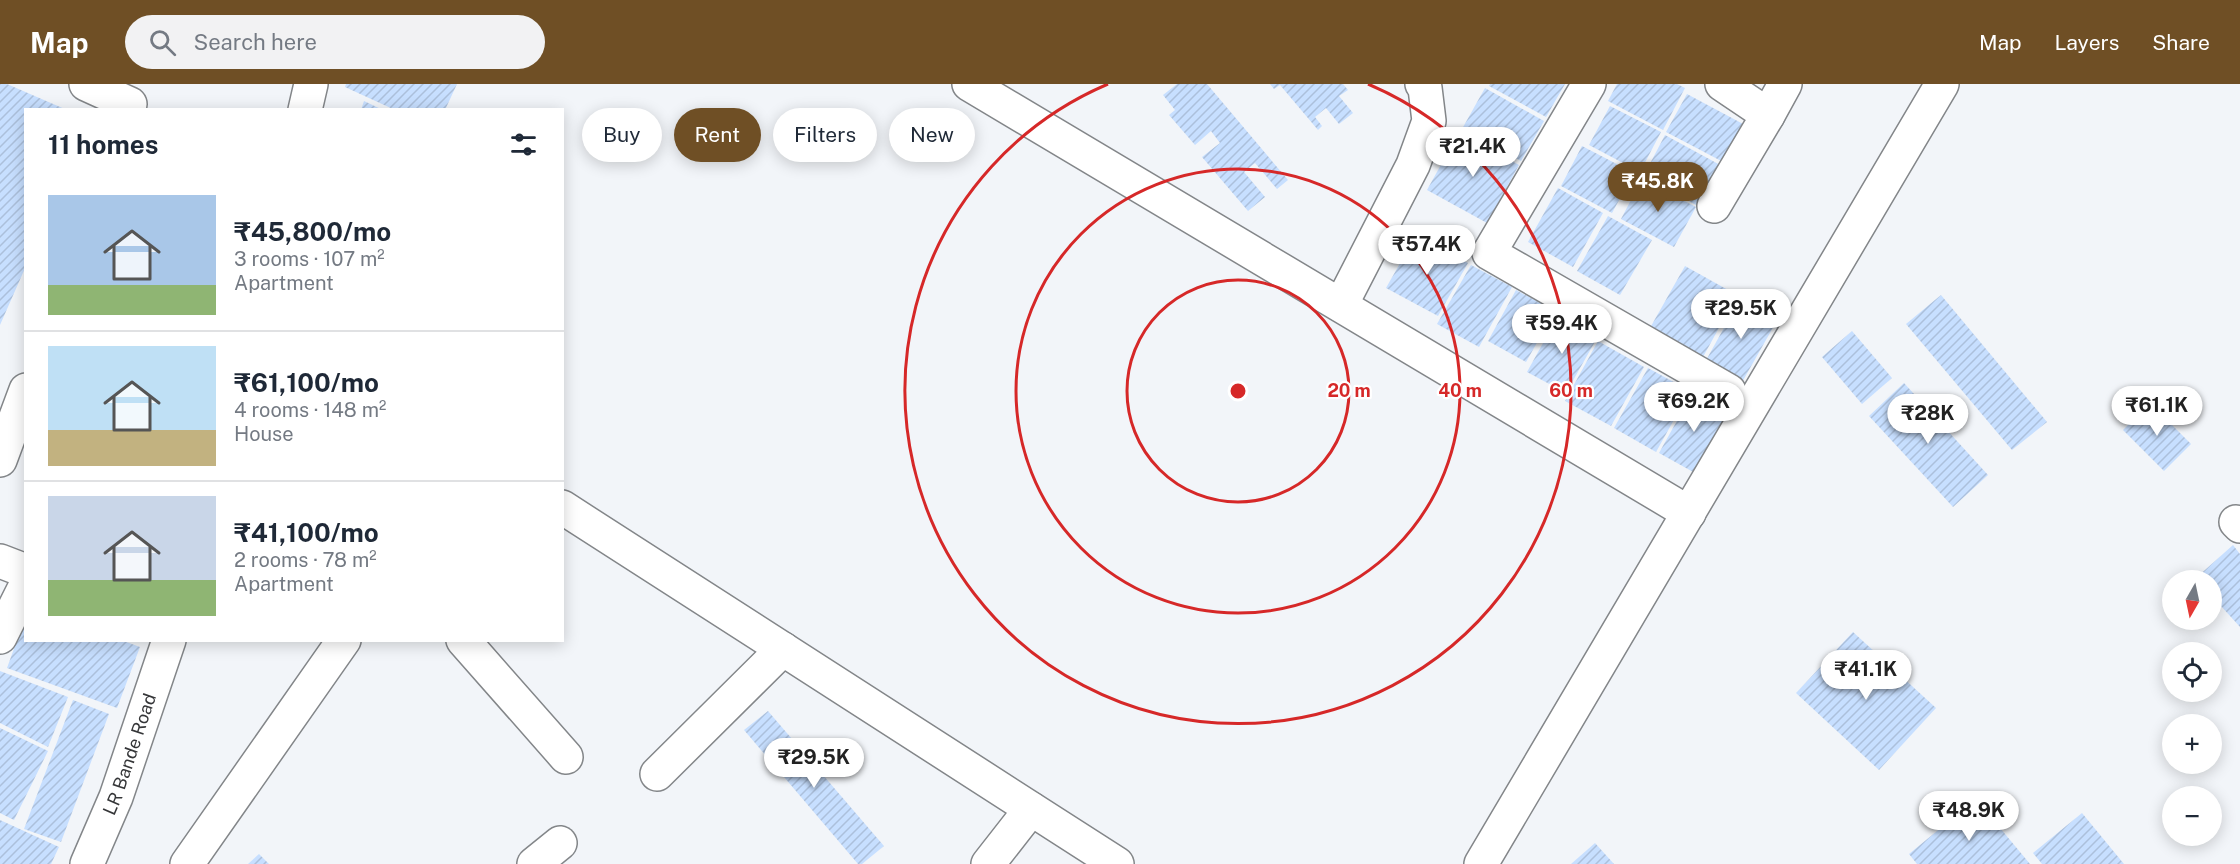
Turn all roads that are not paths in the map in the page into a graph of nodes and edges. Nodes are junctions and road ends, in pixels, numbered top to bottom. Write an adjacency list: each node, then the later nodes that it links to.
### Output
1 (86, 84): 9 (street)
2 (311, 84): 10 (street)
3 (969, 84): 13 (street)
4 (1422, 84): 13 (street)
5 (1588, 84): 14 (street)
6 (1722, 84): 11 (street)
7 (1785, 84): 11 (street)
8 (1942, 84): 18 (street)
9 (133, 99)
10 (305, 108)
11 (1768, 115): 12 (street)
12 (1714, 206)
13 (1341, 305): 18 (street)
14 (1729, 390)
15 (24, 395): 16 (street)
16 (0, 460)
17 (564, 508): 26 (street)
18 (1689, 513): 36 (street)
19 (0, 561): 20 (street)
20 (24, 570)
21 (24, 589): 22 (street)
22 (0, 637)
23 (168, 642): 32 (street, LR Bande Road)
24 (343, 642): 31 (street)
25 (464, 642): 27 (street)
26 (783, 649): 28 (street); 29 (street)
27 (566, 757)
28 (657, 774)
29 (1032, 809): 34 (street); 35 (street)
30 (560, 843): 33 (street)
31 (190, 863)
32 (87, 864)
33 (534, 864)
34 (988, 864)
35 (1117, 864)
36 (1481, 864)

